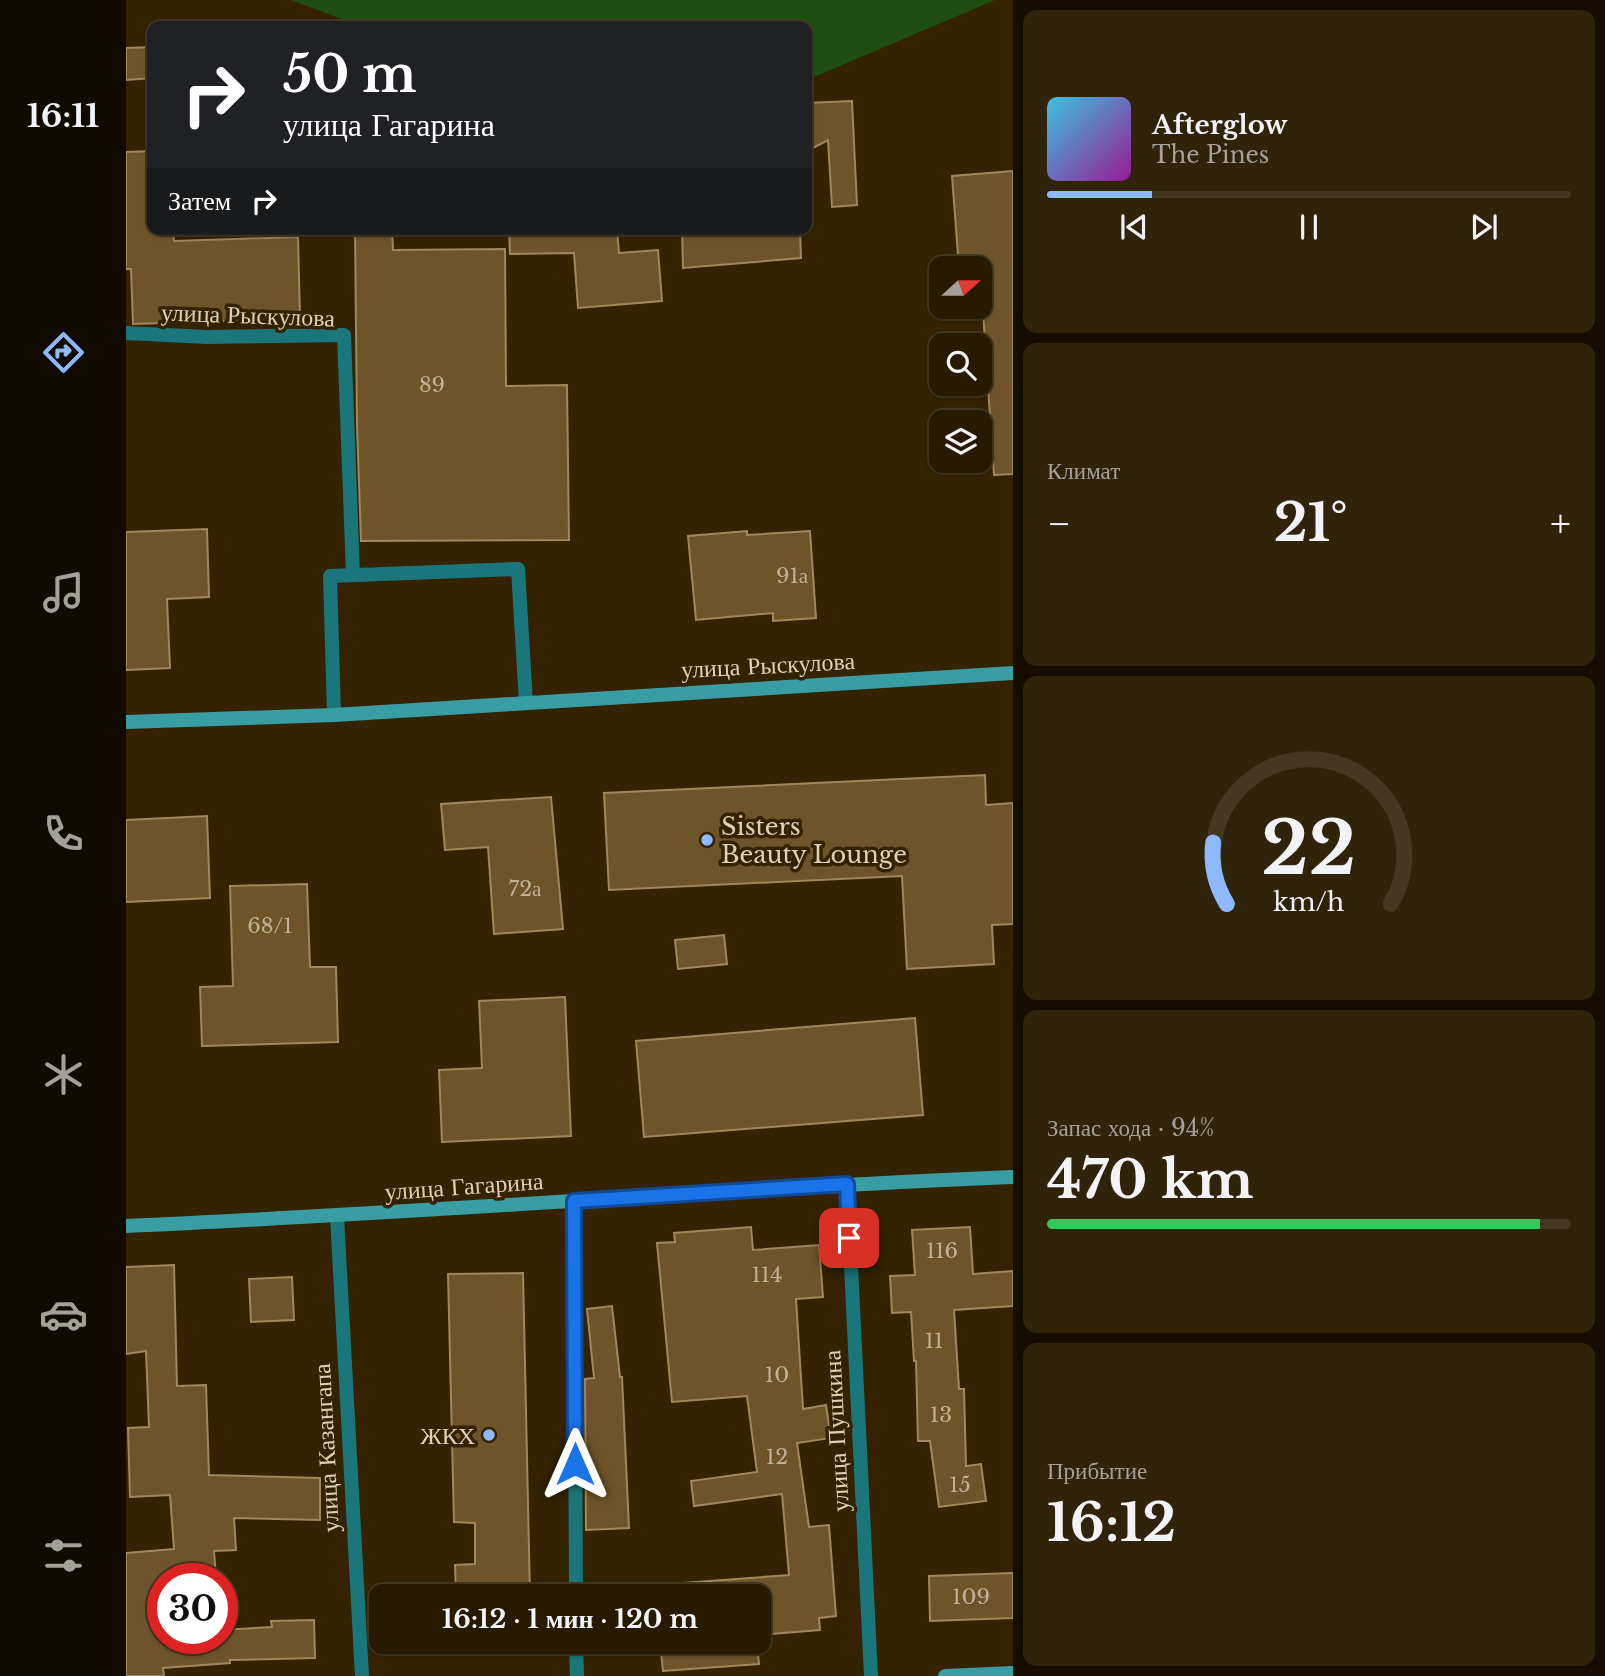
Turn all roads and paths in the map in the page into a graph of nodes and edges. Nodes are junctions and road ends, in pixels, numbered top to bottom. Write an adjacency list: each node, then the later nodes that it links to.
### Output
1 (126, 333): 2 (street, улица Рыскулова)
2 (353, 575): 4 (street); 5 (street)
3 (1013, 673): 4 (main road, улица Рыскулова)
4 (526, 703): 5 (main road, улица Рыскулова)
5 (334, 715): 6 (main road, улица Рыскулова)
6 (126, 722)
7 (1013, 1177): 8 (main road, улица Гагарина)
8 (847, 1184): 9 (main road, улица Гагарина); 17 (street, улица Пушкина)
9 (574, 1201): 10 (main road, улица Гагарина); 12 (street)
10 (337, 1217): 11 (main road, улица Гагарина); 15 (street, улица Казангапа)
11 (126, 1226)
12 (576, 1584)
13 (576, 1654): 16 (street)
14 (1013, 1673): 18 (main road)
15 (362, 1676)
16 (577, 1676)
17 (871, 1676)
18 (945, 1676)

